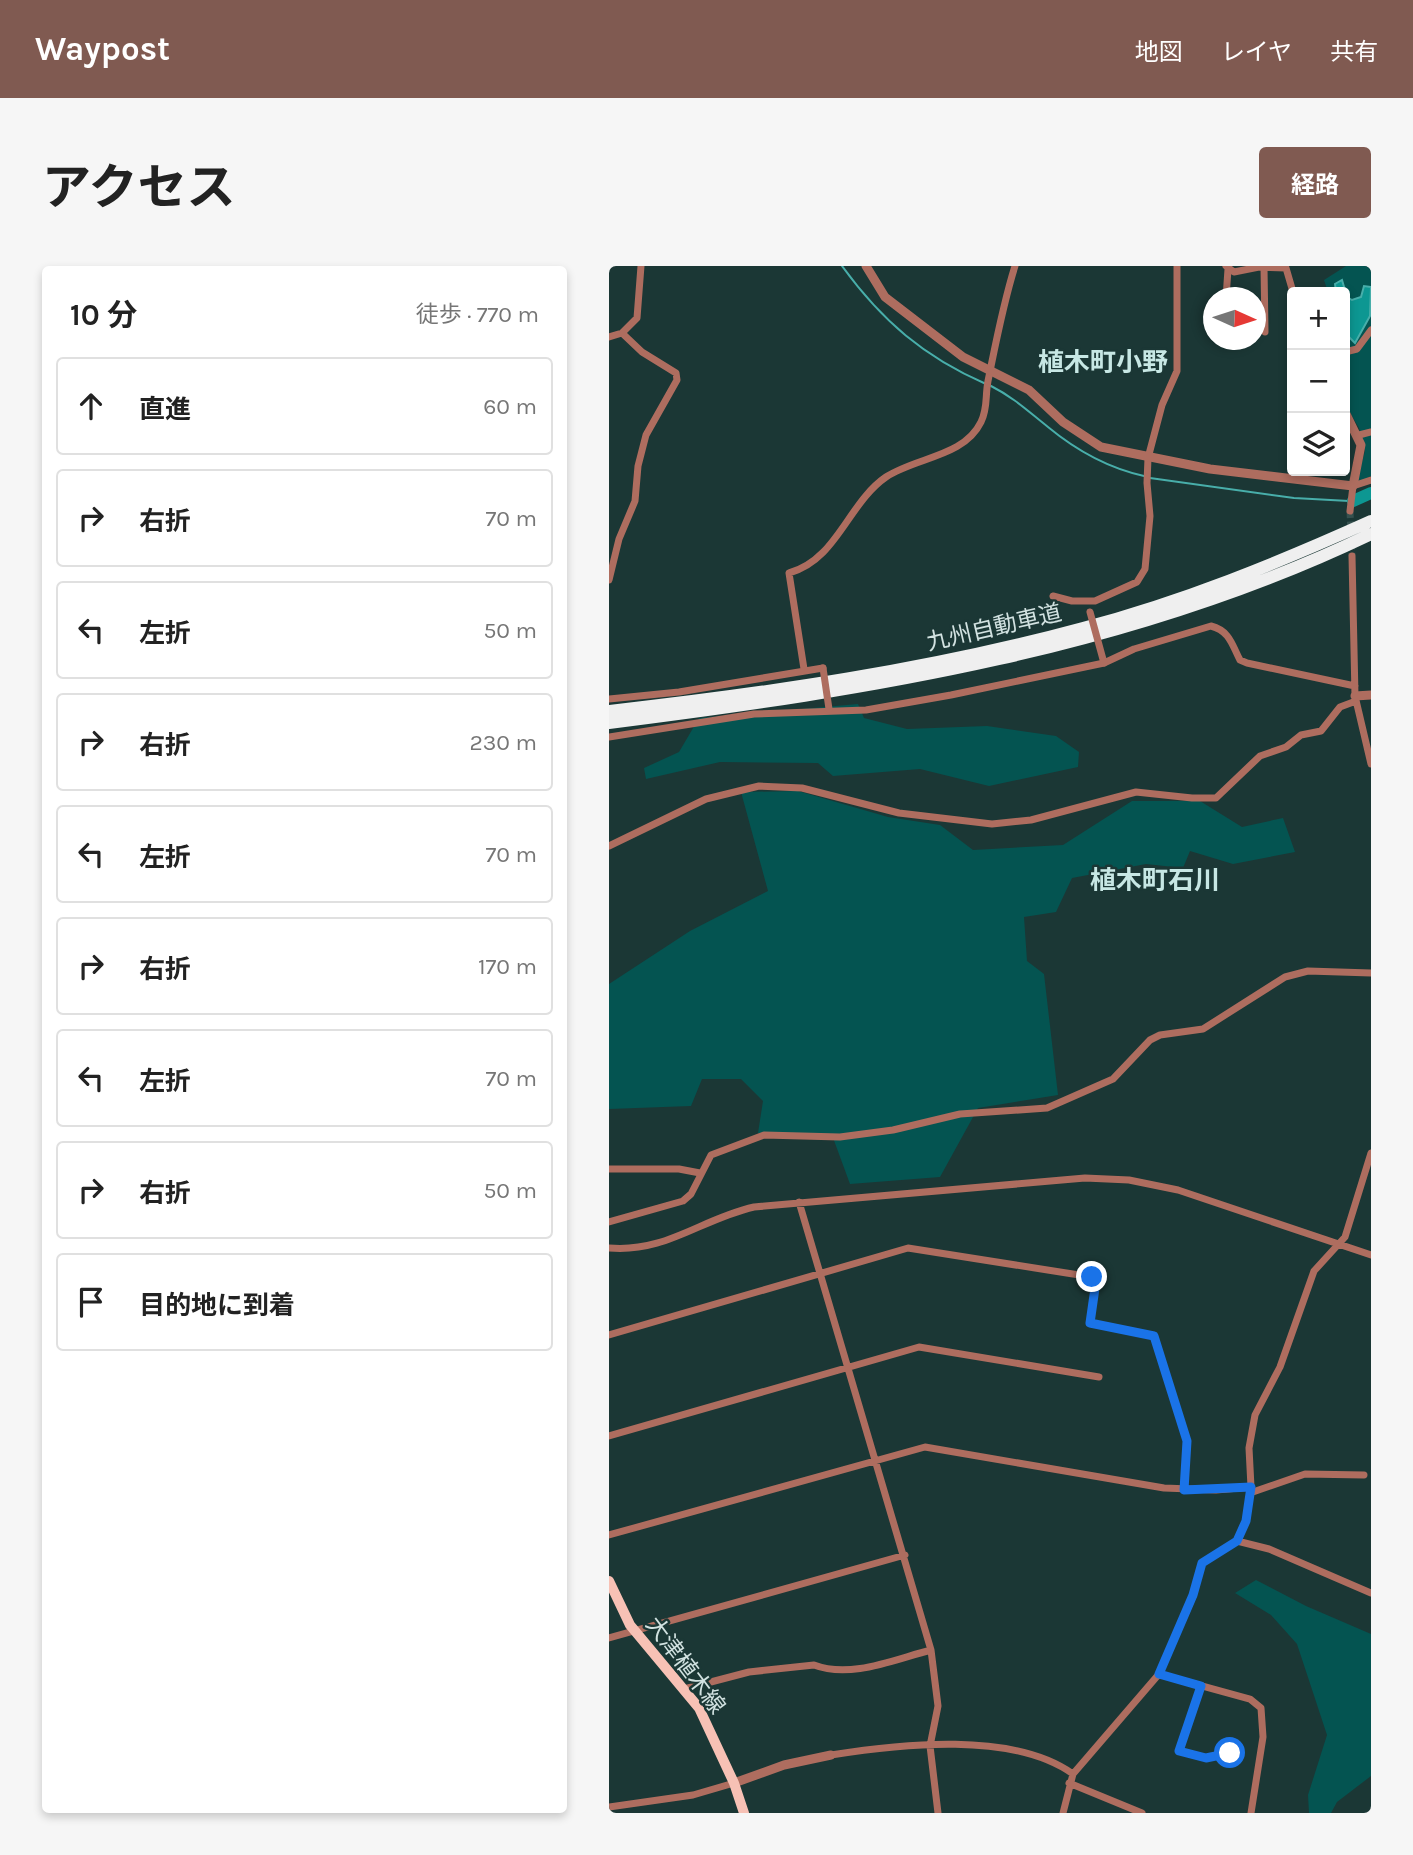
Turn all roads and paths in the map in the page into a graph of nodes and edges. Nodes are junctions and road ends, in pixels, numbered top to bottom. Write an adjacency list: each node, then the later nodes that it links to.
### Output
1 (641, 266): 11 (street)
2 (866, 266): 14 (street)
3 (1015, 266): 14 (street)
4 (1177, 266): 18 (street)
5 (1264, 267): 6 (street); 8 (street); 9 (street)
6 (1227, 268): 7 (street)
7 (1226, 287)
8 (1264, 287)
9 (1292, 287)
10 (1371, 330): 13 (street)
11 (622, 334): 12 (street); 25 (street)
12 (609, 337)
13 (1350, 351)
14 (990, 373): 18 (street); 29 (street)
15 (1346, 413): 17 (street)
16 (1371, 432): 17 (street)
17 (1359, 435): 20 (street)
18 (1148, 463): 20 (street); 27 (street)
19 (1371, 480): 20 (street)
20 (1352, 489): 21 (street)
21 (1350, 511)
22 (1371, 521): 34 (highway, 九州自動車道)
23 (1371, 534): 35 (highway, 九州自動車道)
24 (1352, 556): 30 (street)
25 (609, 580)
26 (1053, 596): 27 (street)
27 (1089, 603): 28 (street, bridge)
28 (1104, 663): 30 (street); 33 (street)
29 (804, 669): 32 (street); 33 (street, bridge)
30 (1355, 695): 31 (street); 37 (street); 38 (street)
31 (1371, 695)
32 (609, 699)
33 (829, 709): 36 (street)
34 (609, 711)
35 (609, 723)
36 (609, 737)
37 (1371, 764)
38 (609, 846)
39 (1371, 973): 42 (street)
40 (1371, 1153): 45 (street)
41 (609, 1169): 42 (street)
42 (700, 1173): 44 (street)
43 (799, 1202): 45 (street); 46 (street); 48 (street)
44 (609, 1222)
45 (1341, 1245): 47 (street); 56 (street)
46 (609, 1248)
47 (1371, 1255)
48 (820, 1273): 49 (street); 50 (street); 55 (street)
49 (609, 1335)
50 (849, 1367): 51 (street); 52 (street); 53 (street)
51 (1099, 1377)
52 (609, 1436)
53 (878, 1462): 55 (street); 57 (street); 59 (street)
54 (1364, 1475): 56 (street)
55 (1184, 1490): 56 (street)
56 (1250, 1490): 58 (street)
57 (609, 1535)
58 (1237, 1541): 61 (street); 65 (street)
59 (905, 1555): 62 (street); 64 (street)
60 (609, 1581): 62 (main road, 大津植木線)
61 (1371, 1593)
62 (635, 1631): 63 (street); 67 (main road, 大津植木線)
63 (609, 1638)
64 (932, 1650): 67 (street); 68 (street)
65 (1159, 1674): 66 (street); 71 (street)
66 (1201, 1686): 69 (street); 79 (street)
67 (684, 1689): 72 (main road, 大津植木線)
68 (930, 1746): 70 (street); 71 (street); 76 (street)
69 (1230, 1753)
70 (831, 1755): 72 (street)
71 (1073, 1774): 73 (street)
72 (734, 1783): 74 (street); 75 (main road, 大津植木線)
73 (1069, 1783): 77 (street); 78 (street)
74 (609, 1807)
75 (744, 1813)
76 (937, 1813)
77 (1063, 1813)
78 (1142, 1813)
79 (1251, 1813)

